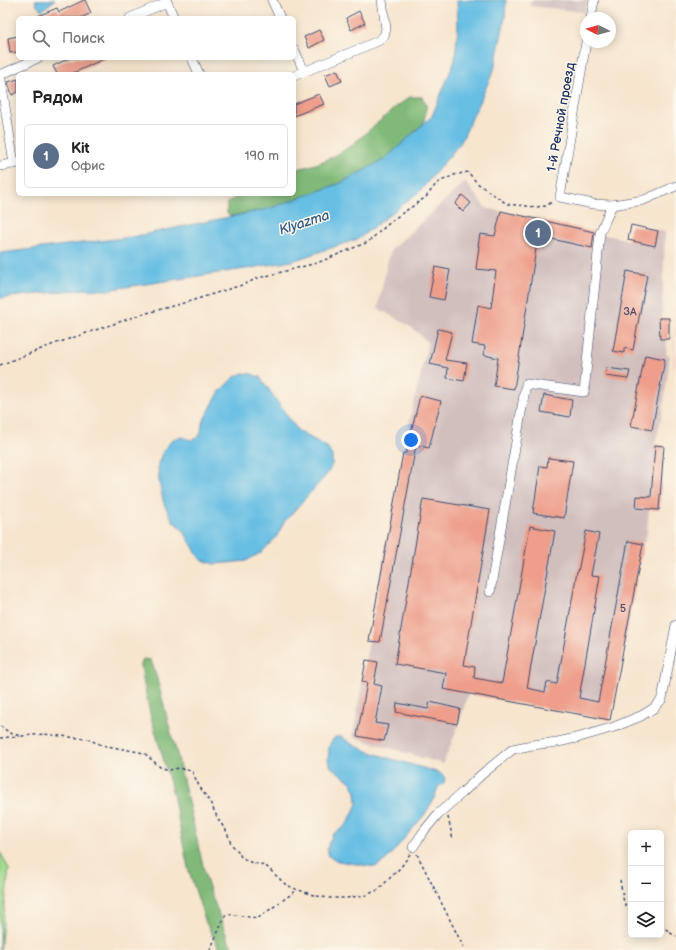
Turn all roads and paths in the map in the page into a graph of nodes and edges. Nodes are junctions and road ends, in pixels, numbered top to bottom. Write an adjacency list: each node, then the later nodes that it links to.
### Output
1 (272, 0): 8 (street)
2 (382, 0): 13 (street)
3 (594, 0): 5 (street)
4 (167, 1): 6 (street); 7 (street)
5 (592, 12)
6 (134, 16)
7 (173, 16)
8 (279, 16)
9 (585, 48): 20 (street, 1-й Речной проезд)
10 (296, 53): 13 (street)
11 (33, 60): 15 (street)
12 (193, 60): 14 (street)
13 (304, 71): 16 (street)
14 (198, 72)
15 (0, 74): 17 (street)
16 (296, 75)
17 (16, 164): 18 (street)
18 (0, 166)
19 (676, 186): 21 (street)
20 (560, 197): 21 (street); 22 (path)
21 (612, 205): 23 (street)
22 (0, 364)
23 (490, 592)
24 (676, 625): 28 (street)
25 (0, 726): 26 (path)
26 (22, 736): 27 (path); 32 (path)
27 (0, 738)
28 (450, 804): 29 (path); 30 (street)
29 (453, 840)
30 (413, 847): 32 (path); 37 (path)
31 (620, 880): 33 (path)
32 (297, 890): 36 (path)
33 (628, 907)
34 (664, 927): 35 (path)
35 (676, 936)
36 (210, 950)
37 (465, 950)

